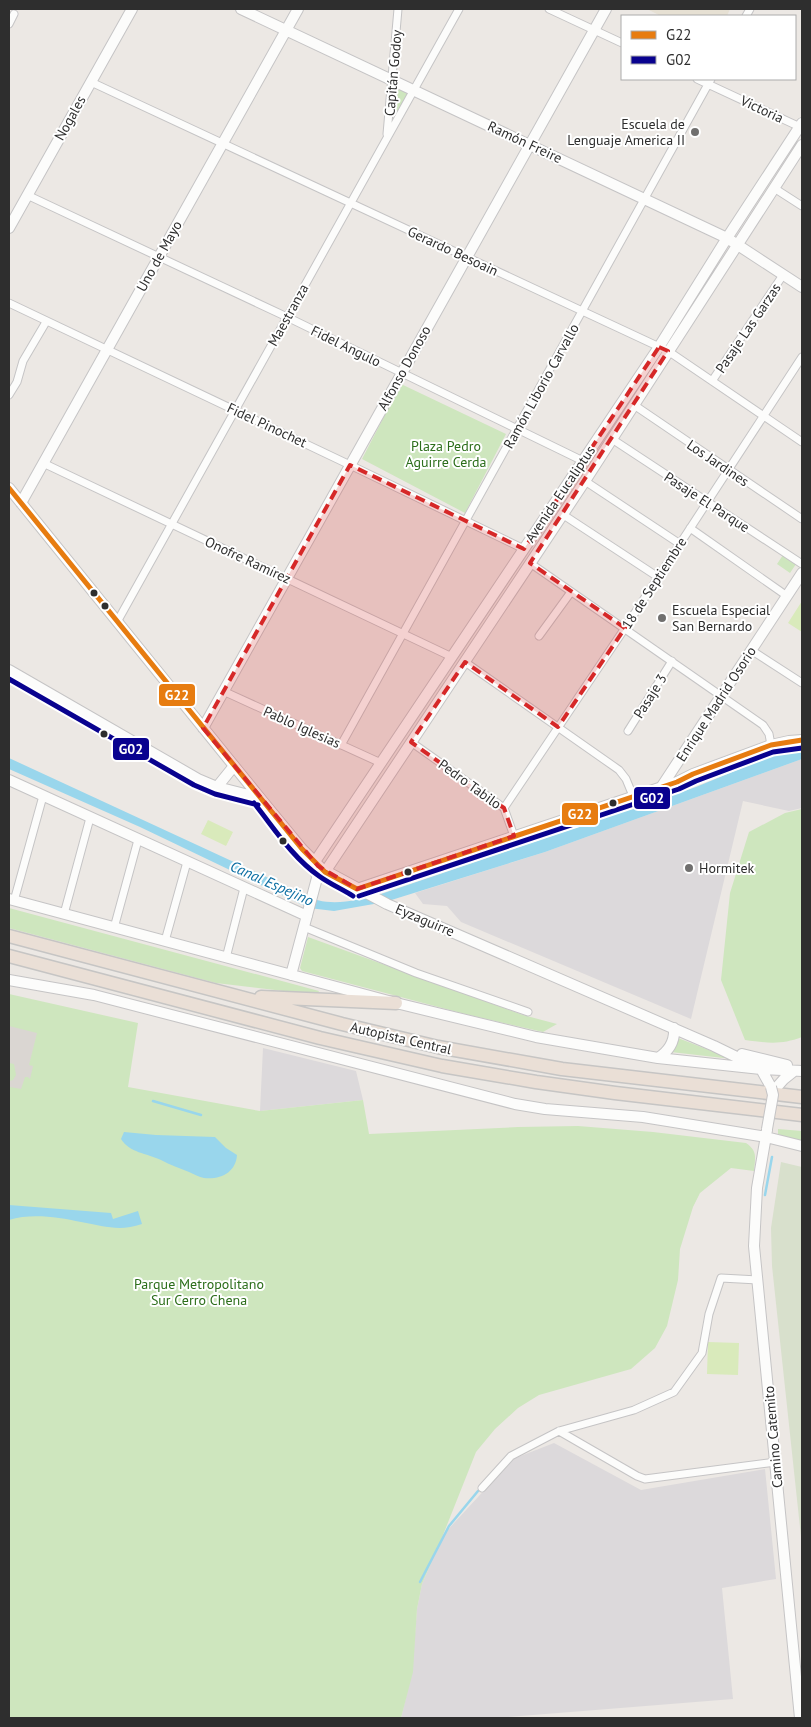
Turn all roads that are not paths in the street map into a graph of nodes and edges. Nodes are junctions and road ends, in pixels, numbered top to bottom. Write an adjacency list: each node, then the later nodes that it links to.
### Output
1 (132, 9): 15 (main road, Nogales)
2 (242, 9): 10 (main road, Ramón Freire)
3 (298, 9): 10 (main road, Uno de Mayo)
4 (398, 9): 13 (street, Capitán Godoy)
5 (459, 9): 16 (street, Maestranza)
6 (549, 9): 11 (street)
7 (606, 9): 11 (main road, Alfonso Donoso)
8 (14, 14): 9 (street)
9 (9, 24)
10 (286, 30): 13 (main road, Ramón Freire); 19 (main road, Uno de Mayo)
11 (594, 30): 12 (street); 20 (main road, Alfonso Donoso)
12 (621, 44)
13 (391, 78): 16 (main road, Ramón Freire); 18 (street, Capitán Godoy)
14 (710, 81): 17 (street, Victoria); 24 (street, Ramón Liborio Carvallo)
15 (91, 82): 19 (street, Gerardo Besoain); 23 (main road, Nogales)
16 (414, 89): 18 (street, Maestranza); 20 (main road, Ramón Freire)
17 (801, 125): 28 (main road, Avenida Eucaliptus)
18 (387, 137): 25 (street, Maestranza)
19 (222, 143): 25 (street, Gerardo Besoain); 30 (main road, Uno de Mayo)
20 (530, 144): 24 (main road, Ramón Freire); 31 (main road, Alfonso Donoso)
21 (802, 145): 22 (main road, Avenida Eucaliptus)
22 (774, 188): 26 (street); 29 (main road, Avenida Eucaliptus)
23 (27, 195): 27 (main road, Nogales); 30 (street, Fidel Angulo)
24 (644, 199): 28 (main road, Ramón Freire); 35 (street, Ramón Liborio Carvallo)
25 (351, 203): 31 (street, Gerardo Besoain); 36 (street, Maestranza)
26 (802, 206)
27 (9, 228)
28 (727, 238): 29 (main road, Ramón Freire); 38 (main road, Avenida Eucaliptus)
29 (737, 245): 32 (main road, Ramón Freire); 38 (main road, Avenida Eucaliptus)
30 (158, 257): 36 (street, Fidel Angulo); 39 (main road, Uno de Mayo)
31 (466, 257): 35 (street, Gerardo Besoain); 41 (main road, Alfonso Donoso)
32 (783, 275): 33 (main road, Ramón Freire); 42 (street, Pasaje Las Garzas)
33 (802, 287)
34 (9, 304): 37 (street, Fidel Pinochet)
35 (582, 311): 38 (street, Gerardo Besoain); 47 (street, Ramón Liborio Carvallo)
36 (286, 317): 41 (street, Fidel Angulo); 45 (street, Maestranza)
37 (46, 322): 39 (street, Fidel Pinochet); 43 (street)
38 (663, 349): 42 (street, Gerardo Besoain); 44 (main road, Avenida Eucaliptus); 50 (main road, Avenida Eucaliptus)
39 (106, 350): 45 (street, Fidel Pinochet); 51 (main road, Uno de Mayo)
40 (802, 357): 46 (street, 18 de Septiembre)
41 (402, 373): 47 (street, Fidel Angulo); 52 (main road, Alfonso Donoso)
42 (712, 381): 46 (street, Gerardo Besoain)
43 (9, 395)
44 (634, 405): 48 (main road, Avenida Eucaliptus); 53 (street, Los Jardines)
45 (235, 410): 52 (street, Fidel Pinochet); 61 (street, Maestranza)
46 (764, 416): 49 (street, Gerardo Besoain); 53 (street, 18 de Septiembre)
47 (517, 429): 50 (street, Fidel Angulo); 60 (street, Ramón Liborio Carvallo)
48 (612, 439): 54 (main road, Avenida Eucaliptus); 56 (street, Pasaje El Parque)
49 (802, 442)
50 (583, 461): 64 (main road, Avenida Eucaliptus)
51 (43, 463): 57 (main road, Uno de Mayo); 61 (street, Onofre Ramírez)
52 (350, 464): 60 (street, Fidel Pinochet); 69 (main road, Alfonso Donoso)
53 (728, 470): 56 (street, 18 de Septiembre); 59 (street, Los Jardines)
54 (585, 481): 58 (main road, Avenida Eucaliptus); 63 (street)
55 (9, 488): 57 (main road)
56 (707, 502): 62 (street, 18 de Septiembre); 66 (street, Pasaje El Parque)
57 (21, 503): 72 (main road)
58 (562, 514): 65 (main road, Avenida Eucaliptus); 68 (street)
59 (802, 519)
60 (466, 521): 64 (street, Fidel Pinochet); 74 (street, Ramón Liborio Carvallo)
61 (172, 524): 69 (street, Onofre Ramírez); 72 (street, Maestranza)
62 (690, 528): 63 (street, 18 de Septiembre); 71 (street)
63 (680, 544): 68 (street, 18 de Septiembre)
64 (524, 549): 77 (main road, Avenida Eucaliptus)
65 (530, 563): 70 (street); 79 (main road, Avenida Eucaliptus)
66 (802, 564)
67 (802, 573): 71 (main road, Enrique Madrid Osorio)
68 (658, 577): 73 (street, 18 de Septiembre)
69 (286, 578): 74 (street, Onofre Ramírez); 82 (main road, Alfonso Donoso)
70 (571, 592): 73 (street); 75 (street)
71 (787, 596): 76 (main road, Enrique Madrid Osorio)
72 (117, 622): 85 (main road)
73 (624, 628): 78 (street); 84 (street, 18 de Septiembre)
74 (402, 633): 77 (street, Onofre Ramírez); 89 (street, Ramón Liborio Carvallo)
75 (539, 636)
76 (751, 650): 81 (street); 83 (main road, Enrique Madrid Osorio)
77 (452, 657): 91 (main road, Avenida Eucaliptus)
78 (672, 661): 83 (street); 86 (street, Pasaje 3)
79 (465, 662): 84 (street); 88 (main road, Avenida Eucaliptus)
80 (9, 670): 97 (main road)
81 (802, 683)
82 (223, 691): 85 (main road, Alfonso Donoso); 89 (street, Pablo Iglesias)
83 (722, 695): 90 (street); 93 (main road, Enrique Madrid Osorio)
84 (558, 727): 99 (street); 101 (street, 18 de Septiembre)
85 (203, 728): 92 (main road)
86 (628, 731)
87 (802, 740): 90 (main road)
88 (412, 742): 101 (street, Pedro Tabilo); 107 (main road, Avenida Eucaliptus)
89 (341, 745): 91 (street, Pablo Iglesias)
90 (771, 745): 94 (main road)
91 (381, 763): 106 (main road, Avenida Eucaliptus)
92 (234, 766): 97 (main road); 100 (main road)
93 (671, 773): 94 (main road); 96 (main road, Enrique Madrid Osorio)
94 (693, 774): 96 (main road)
95 (9, 780): 98 (main road)
96 (662, 786): 99 (main road)
97 (217, 788): 100 (main road)
98 (43, 796): 102 (main road); 110 (street)
99 (633, 796): 103 (main road)
100 (260, 798): 106 (main road)
101 (504, 808): 103 (street, Pedro Tabilo)
102 (90, 818): 104 (main road); 112 (street)
103 (514, 836): 109 (main road)
104 (138, 840): 105 (main road); 114 (street)
105 (187, 862): 108 (main road); 116 (street)
106 (314, 863): 107 (main road)
107 (321, 875): 109 (main road, Eyzaguirre); 111 (main road)
108 (244, 888): 111 (main road); 118 (street)
109 (362, 891): 124 (main road, Eyzaguirre)
110 (11, 900): 112 (main road)
111 (307, 913): 113 (main road)
112 (64, 914): 114 (main road)
113 (304, 927): 119 (main road); 123 (street)
114 (114, 928): 116 (main road)
115 (9, 936): 121 (highway, Autopista Central)
116 (165, 941): 118 (main road)
117 (9, 956): 131 (highway, Autopista Central)
118 (226, 958): 119 (main road)
119 (291, 975): 122 (main road)
120 (9, 980): 132 (main road)
121 (219, 991): 122 (highway); 130 (highway, Autopista Central)
122 (396, 1003): 126 (main road)
123 (528, 1012)
124 (674, 1028): 125 (main road, Eyzaguirre); 126 (main road)
125 (714, 1046): 127 (main road, Eyzaguirre); 128 (main road)
126 (658, 1058): 127 (main road)
127 (761, 1069): 128 (main road); 129 (main road)
128 (799, 1070): 129 (main road)
129 (773, 1090): 132 (main road, Camino Catemito, bridge)
130 (802, 1098)
131 (802, 1114)
132 (766, 1133): 133 (main road); 135 (main road, Camino Catemito)
133 (783, 1141): 134 (main road); 135 (main road)
134 (802, 1146)
135 (762, 1156): 136 (main road, Camino Catemito)
136 (758, 1280): 137 (street); 138 (main road, Camino Catemito)
137 (559, 1431): 138 (street); 139 (street)
138 (776, 1462): 140 (main road, Camino Catemito)
139 (482, 1488)
140 (800, 1718)

